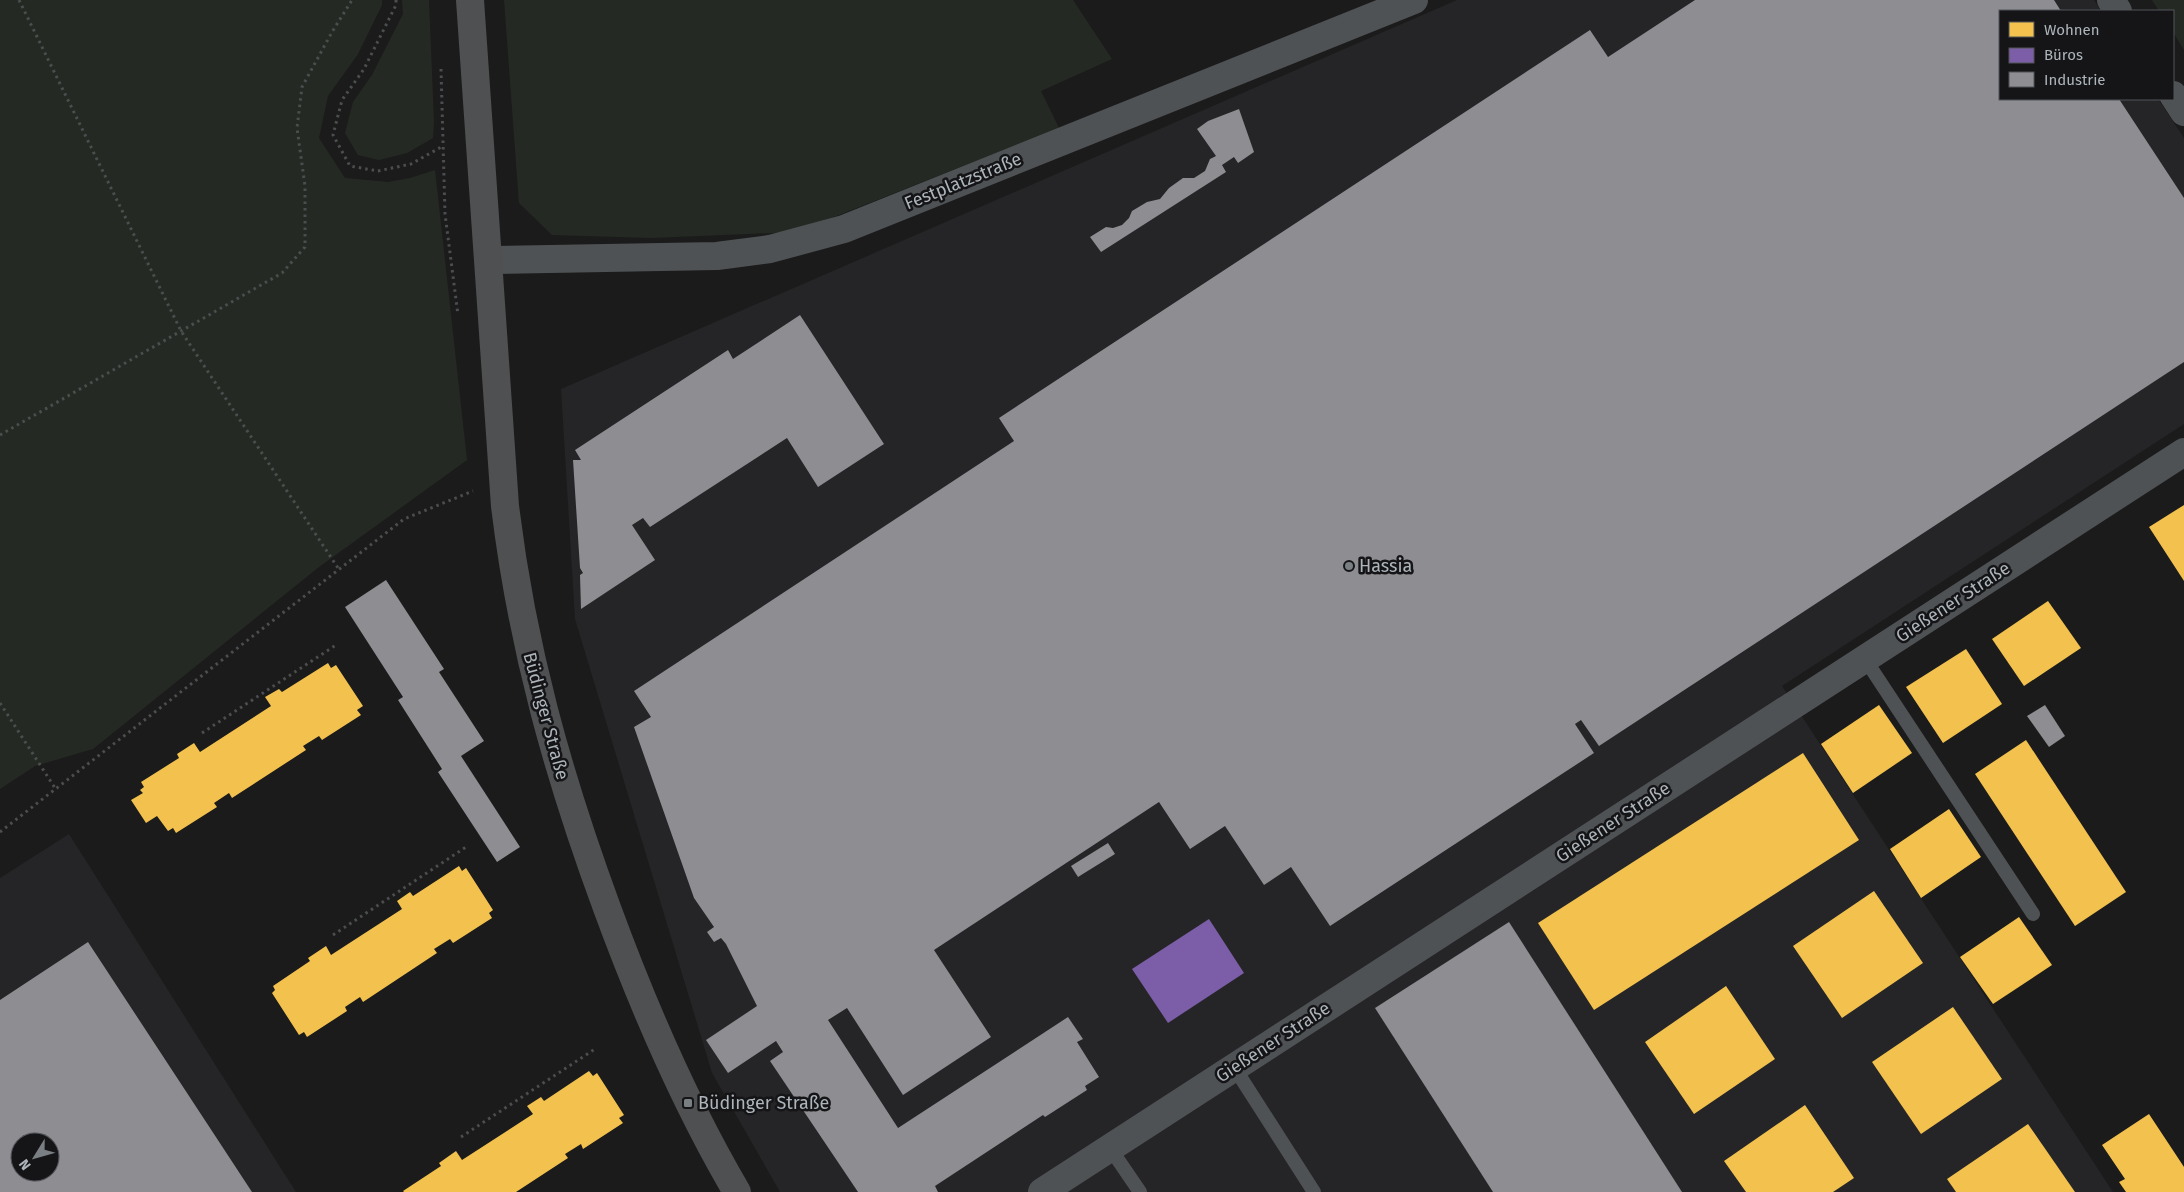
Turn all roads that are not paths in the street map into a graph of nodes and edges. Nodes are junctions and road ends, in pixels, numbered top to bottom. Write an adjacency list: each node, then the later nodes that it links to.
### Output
1 (470, 0): 5 (main road, Büdinger Straße)
2 (1414, 0): 5 (street, Festplatzstraße)
3 (2174, 97): 4 (street)
4 (2184, 112)
5 (489, 260): 11 (main road, Büdinger Straße)
6 (2184, 452): 7 (street, Gießener Straße)
7 (1864, 659): 8 (lane); 9 (street, Gießener Straße)
8 (2032, 914)
9 (1234, 1067): 10 (street, Gießener Straße); 14 (lane)
10 (1110, 1148): 12 (street, Gießener Straße); 13 (lane)
11 (737, 1192)
12 (1042, 1192)
13 (1140, 1192)
14 (1314, 1192)

